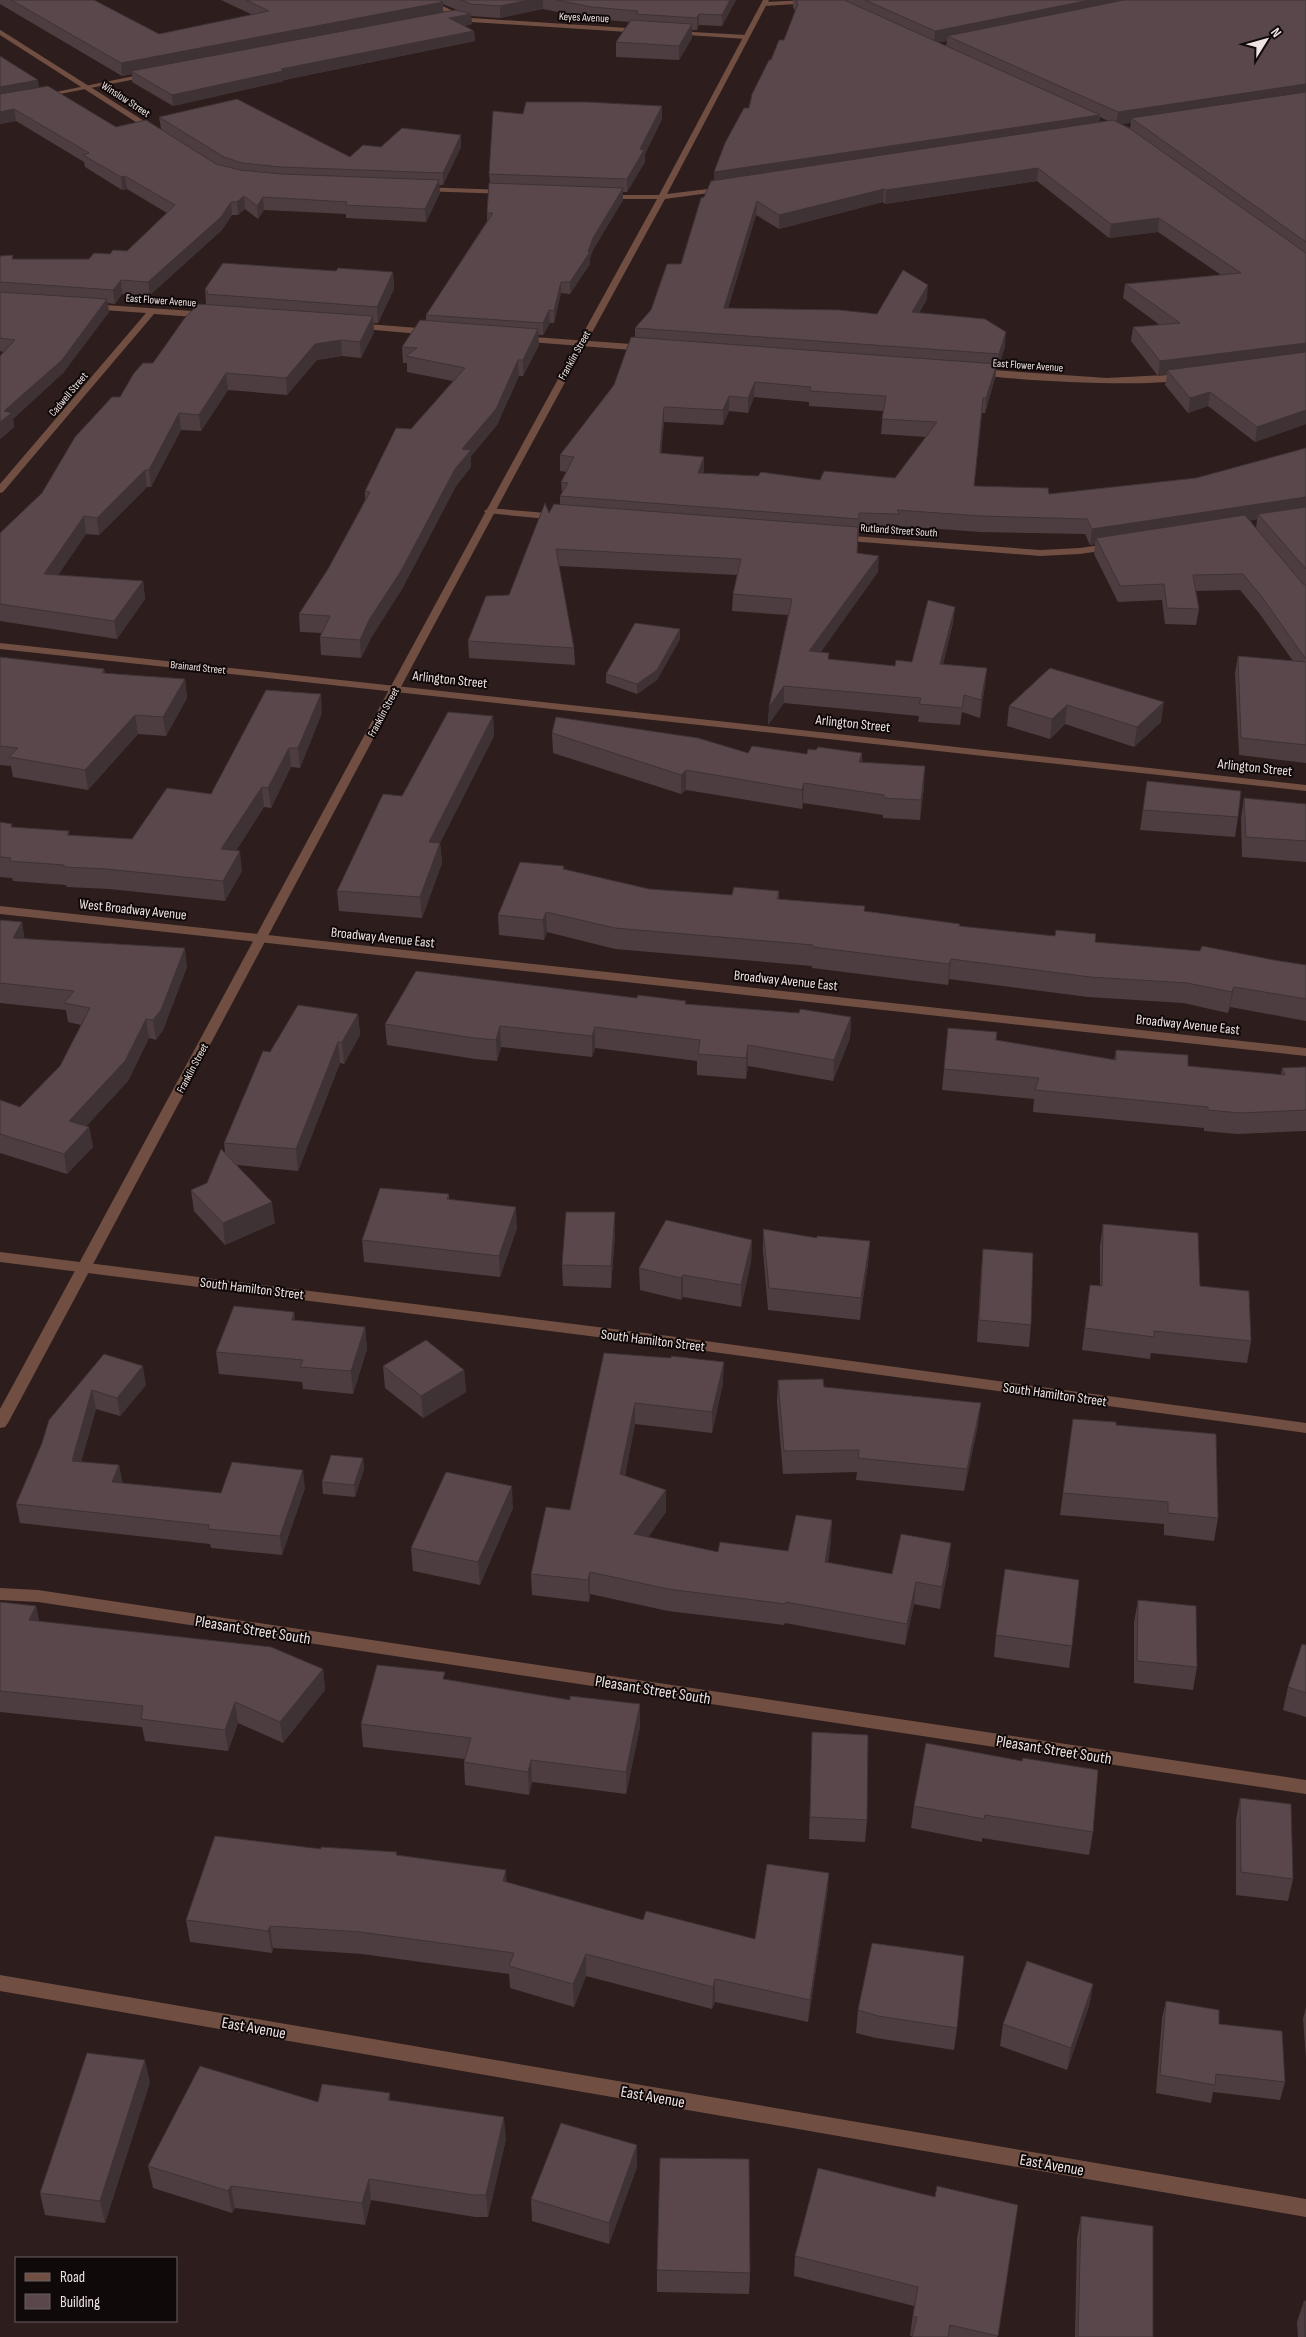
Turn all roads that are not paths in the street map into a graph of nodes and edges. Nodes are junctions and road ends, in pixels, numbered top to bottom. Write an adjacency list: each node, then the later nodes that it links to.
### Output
1 (424, 0): 4 (street, Keyes Avenue)
2 (821, 1): 3 (street)
3 (765, 2): 9 (street, Franklin Street)
4 (456, 16): 5 (street); 6 (street, Keyes Avenue)
5 (447, 17)
6 (648, 31)
7 (0, 32): 11 (street, Winslow Street)
8 (667, 32): 9 (street)
9 (746, 37): 18 (street, Franklin Street)
10 (154, 74): 11 (street)
11 (86, 87): 12 (street); 13 (street, Winslow Street)
12 (29, 98)
13 (162, 135)
14 (409, 188): 16 (street)
15 (731, 188): 18 (street)
16 (516, 193)
17 (594, 196): 18 (street)
18 (662, 198): 25 (street, Franklin Street)
19 (86, 306): 20 (street, East Flower Avenue)
20 (152, 311): 21 (street, East Flower Avenue); 29 (street, Cadwell Street)
21 (222, 316)
22 (341, 325): 23 (street)
23 (441, 333)
24 (511, 338): 25 (street)
25 (581, 343): 26 (street); 30 (street, Franklin Street)
26 (659, 349)
27 (964, 371): 28 (street, East Flower Avenue)
28 (1195, 376)
29 (0, 490)
30 (489, 511): 31 (street); 35 (street, Franklin Street)
31 (568, 517)
32 (824, 537): 33 (street, Rutland Street South)
33 (1129, 544)
34 (0, 646): 35 (street, Brainard Street)
35 (396, 688): 36 (street, Arlington Street); 38 (street, Franklin Street)
36 (1306, 788)
37 (0, 910): 38 (street, West Broadway Avenue)
38 (262, 938): 39 (street, Broadway Avenue East); 41 (street, Franklin Street)
39 (1306, 1052)
40 (0, 1257): 41 (street, South Hamilton Street)
41 (84, 1267): 42 (street, Franklin Street); 43 (street, South Hamilton Street)
42 (0, 1423)
43 (1306, 1428)
44 (0, 1594): 45 (street, Pleasant Street South)
45 (1306, 1787)
46 (0, 1984): 47 (street, East Avenue)
47 (1306, 2208)

